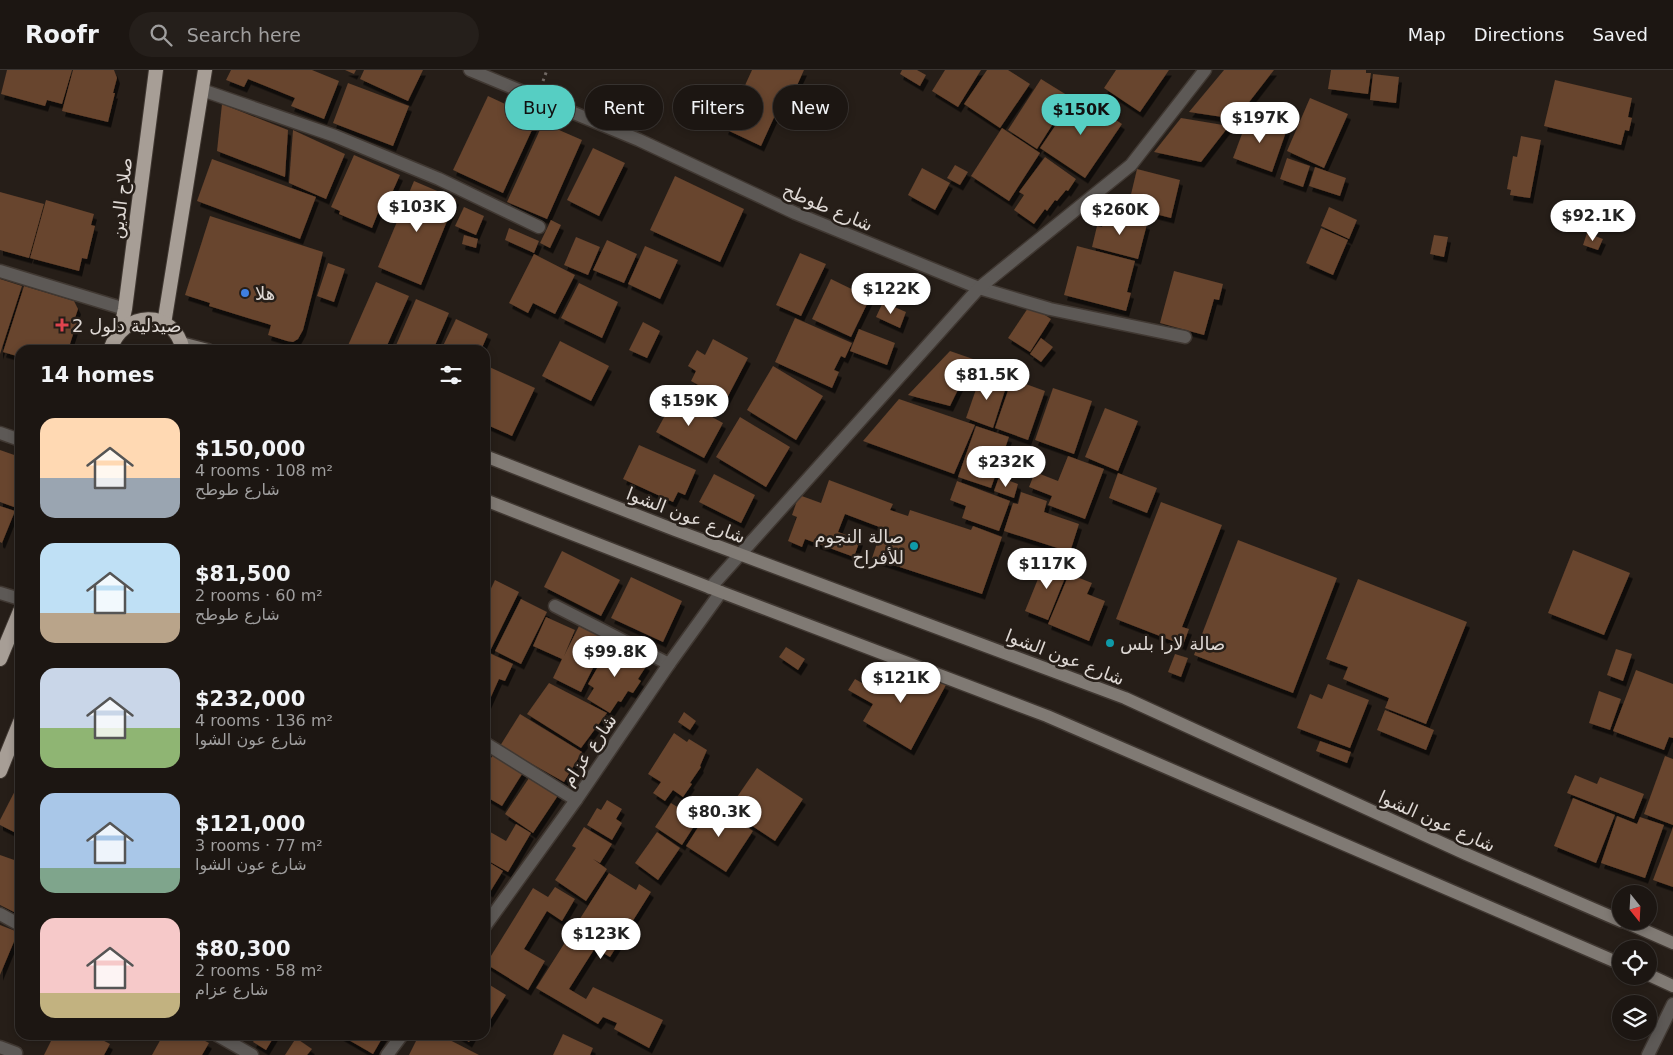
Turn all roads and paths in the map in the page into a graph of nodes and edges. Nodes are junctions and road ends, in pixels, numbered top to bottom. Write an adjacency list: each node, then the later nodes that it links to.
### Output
1 (156, 70): 9 (highway, صلاح الدين)
2 (205, 70): 5 (highway)
3 (470, 70): 8 (street, شارع طوطح)
4 (1206, 70): 8 (street, شارع عزام)
5 (202, 90): 6 (street); 10 (highway)
6 (539, 227)
7 (0, 271): 9 (street)
8 (979, 288): 12 (street, شارع طوطح); 19 (street, شارع عزام)
9 (125, 309): 11 (highway, صلاح الدين)
10 (164, 324): 11 (highway); 14 (highway)
11 (120, 331): 13 (highway, صلاح الدين)
12 (1185, 337)
13 (112, 345)
14 (181, 345)
15 (0, 434): 16 (street)
16 (15, 438)
17 (490, 458): 19 (main road, شارع عون الشوا)
18 (490, 502): 20 (main road)
19 (741, 555): 20 (street, شارع عزام); 32 (main road, شارع عون الشوا)
20 (716, 590): 26 (street, شارع عزام); 37 (main road)
21 (0, 593): 22 (street)
22 (15, 598)
23 (554, 606): 26 (street)
24 (15, 624): 25 (highway)
25 (0, 659)
26 (669, 664): 30 (street, شارع عزام)
27 (15, 734): 29 (highway)
28 (490, 746): 30 (street)
29 (0, 771)
30 (576, 800): 33 (street, شارع عزام)
31 (0, 914): 34 (street)
32 (1612, 917)
33 (490, 919)
34 (15, 922)
35 (1643, 930): 36 (main road, شارع عون الشوا)
36 (1673, 943)
37 (1612, 960)
38 (1657, 979): 39 (main road)
39 (1673, 986)
40 (1673, 1004): 47 (street)
41 (226, 1040): 45 (street)
42 (398, 1040): 46 (street)
43 (0, 1047): 44 (street)
44 (16, 1053)
45 (252, 1055)
46 (387, 1055)
47 (1648, 1055)

